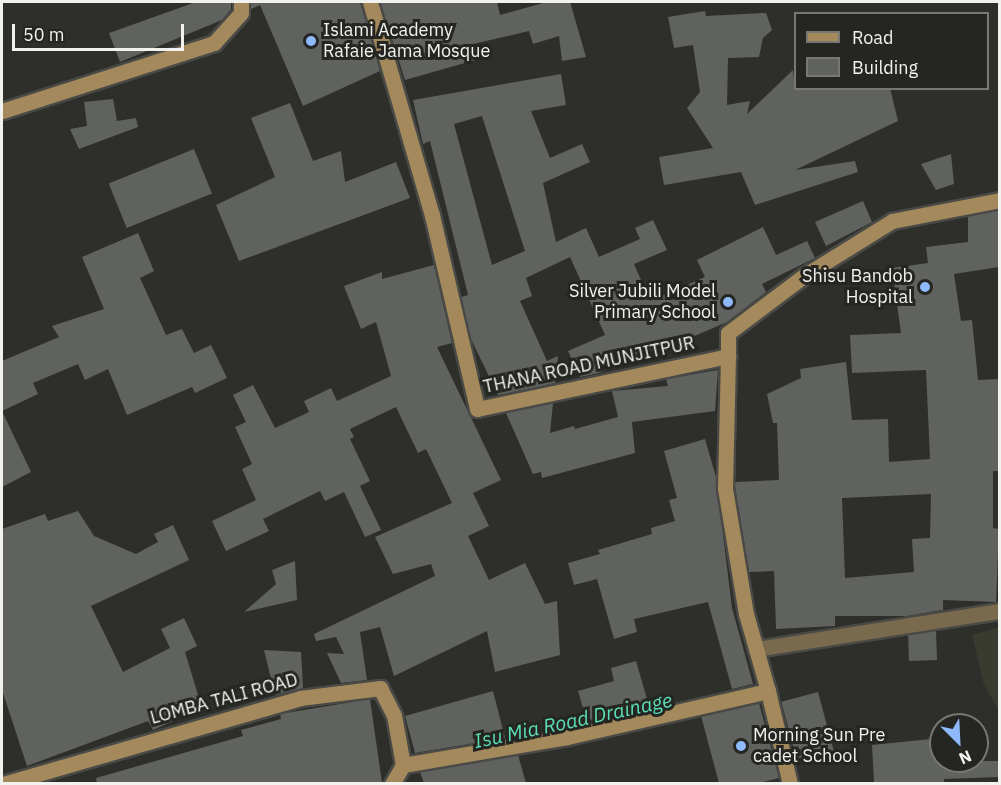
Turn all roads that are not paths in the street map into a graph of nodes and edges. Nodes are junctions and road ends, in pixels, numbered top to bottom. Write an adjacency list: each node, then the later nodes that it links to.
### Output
1 (241, 2): 3 (street)
2 (370, 2): 5 (street, THANA ROAD MUNJITPUR)
3 (2, 111)
4 (999, 200): 5 (street)
5 (728, 356): 7 (street)
6 (999, 611): 7 (street)
7 (756, 649): 8 (street)
8 (768, 691): 9 (street); 12 (street)
9 (403, 765): 10 (street, LOMBA TALI ROAD); 11 (street)
10 (3, 783)
11 (392, 783)
12 (790, 783)

